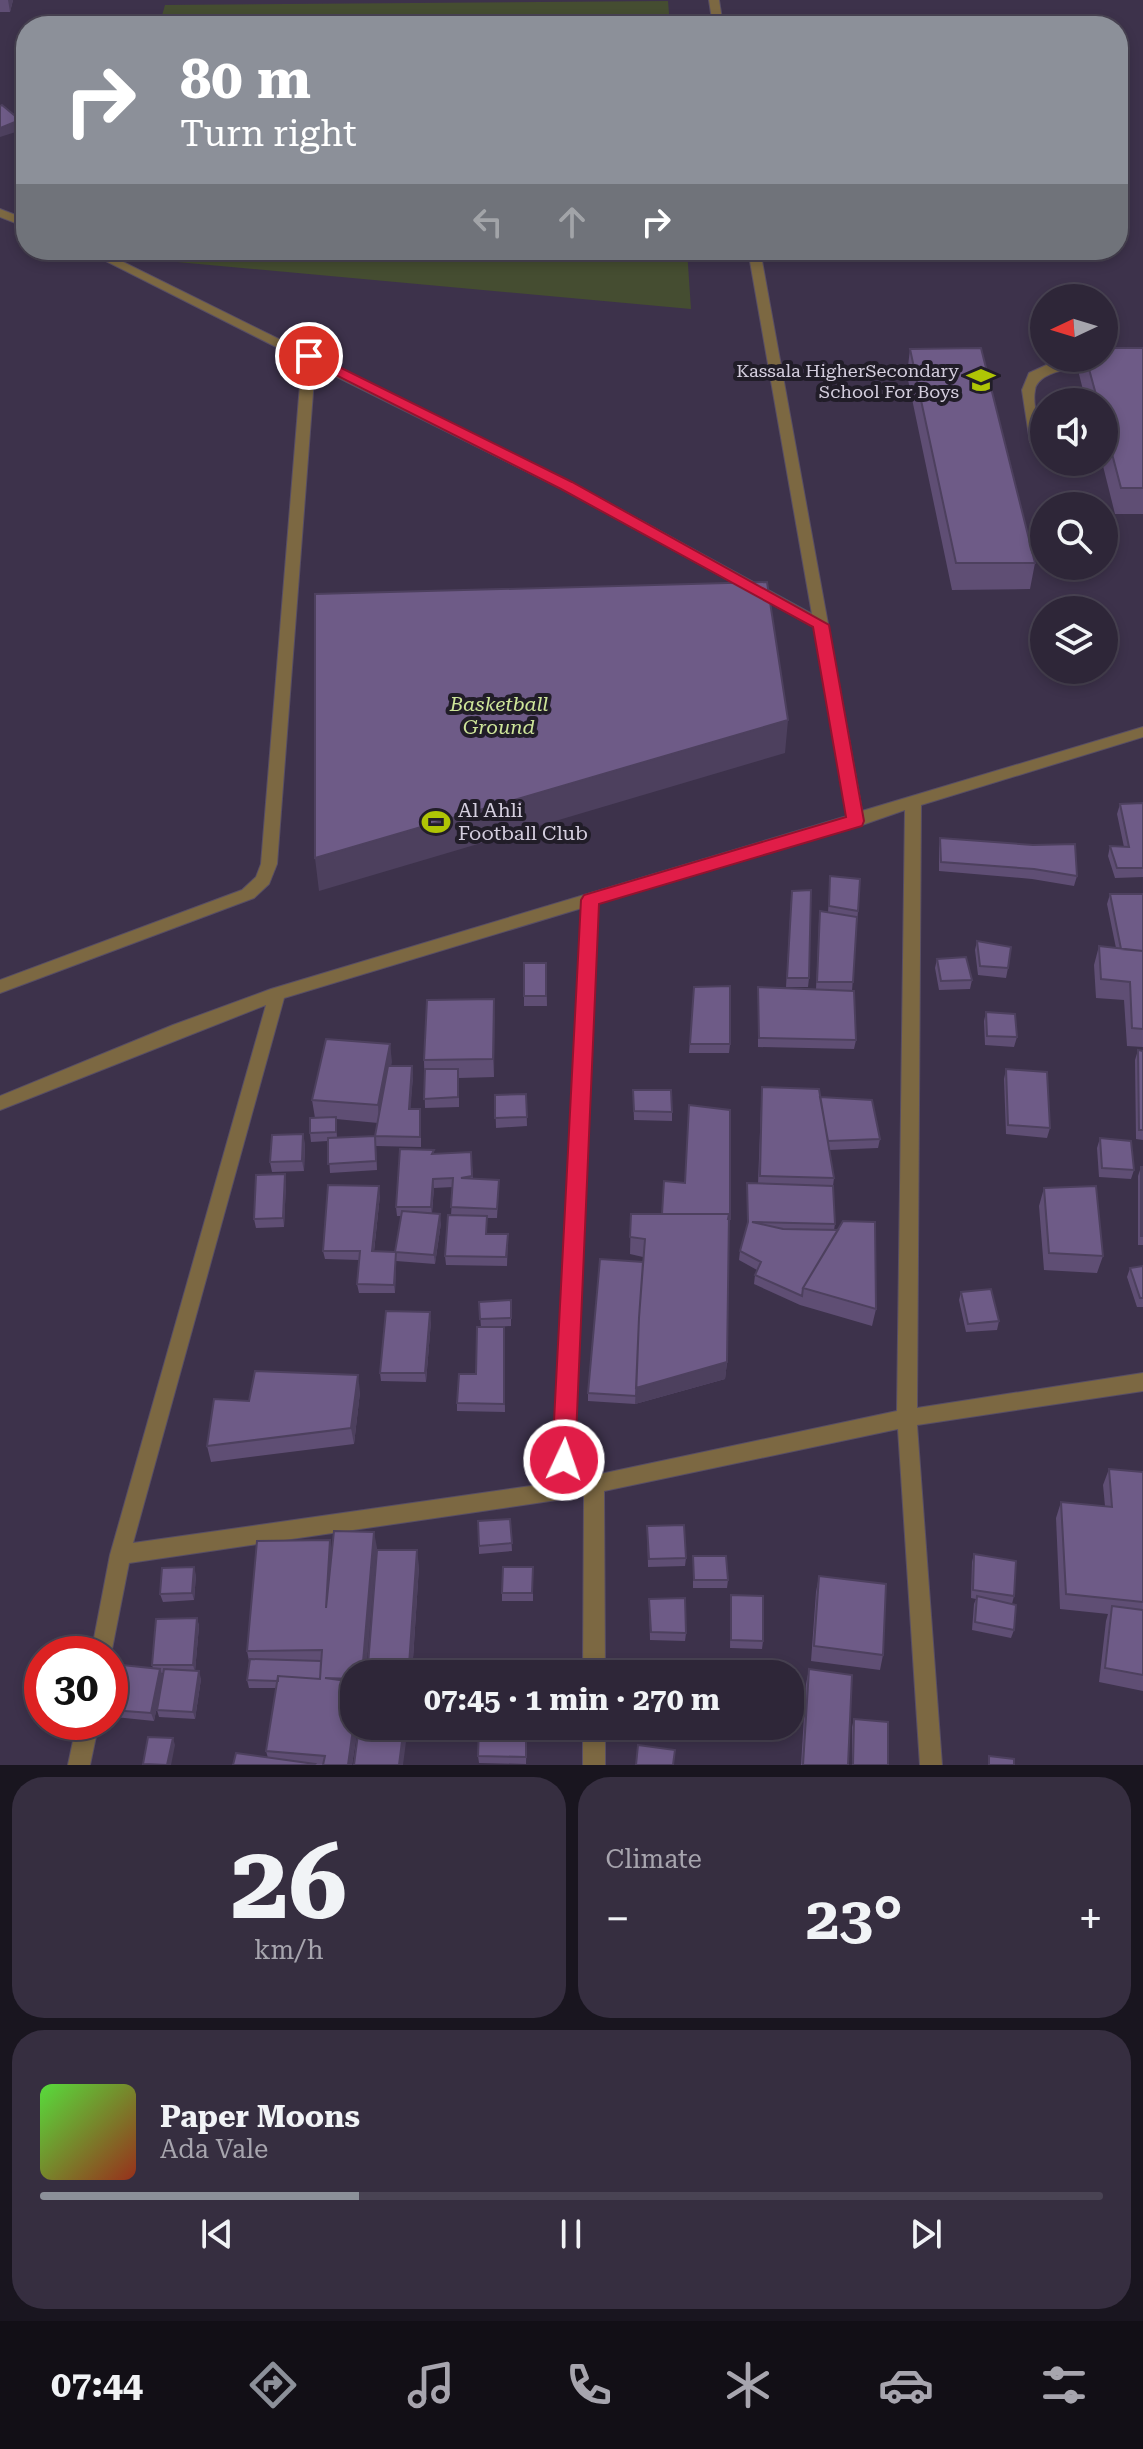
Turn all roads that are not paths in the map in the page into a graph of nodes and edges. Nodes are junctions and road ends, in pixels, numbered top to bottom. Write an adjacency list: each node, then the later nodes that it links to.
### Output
1 (111, 260): 3 (street)
2 (756, 260): 6 (street)
3 (309, 356): 6 (street); 11 (street)
4 (1143, 359): 5 (street)
5 (1030, 404)
6 (821, 625): 9 (street)
7 (1143, 732): 8 (street)
8 (913, 804): 9 (street); 15 (street)
9 (856, 821): 10 (street)
10 (590, 900): 12 (street); 17 (street)
11 (0, 987)
12 (277, 994): 13 (street); 18 (street)
13 (0, 1103)
14 (1143, 1382): 15 (street)
15 (907, 1418): 16 (street); 25 (street)
16 (594, 1485): 17 (street); 20 (street)
17 (562, 1491): 18 (street)
18 (120, 1555): 19 (street)
19 (104, 1636)
20 (594, 1660)
21 (84, 1740): 23 (street)
22 (594, 1740): 24 (street)
23 (79, 1765)
24 (594, 1765)
25 (931, 1765)

